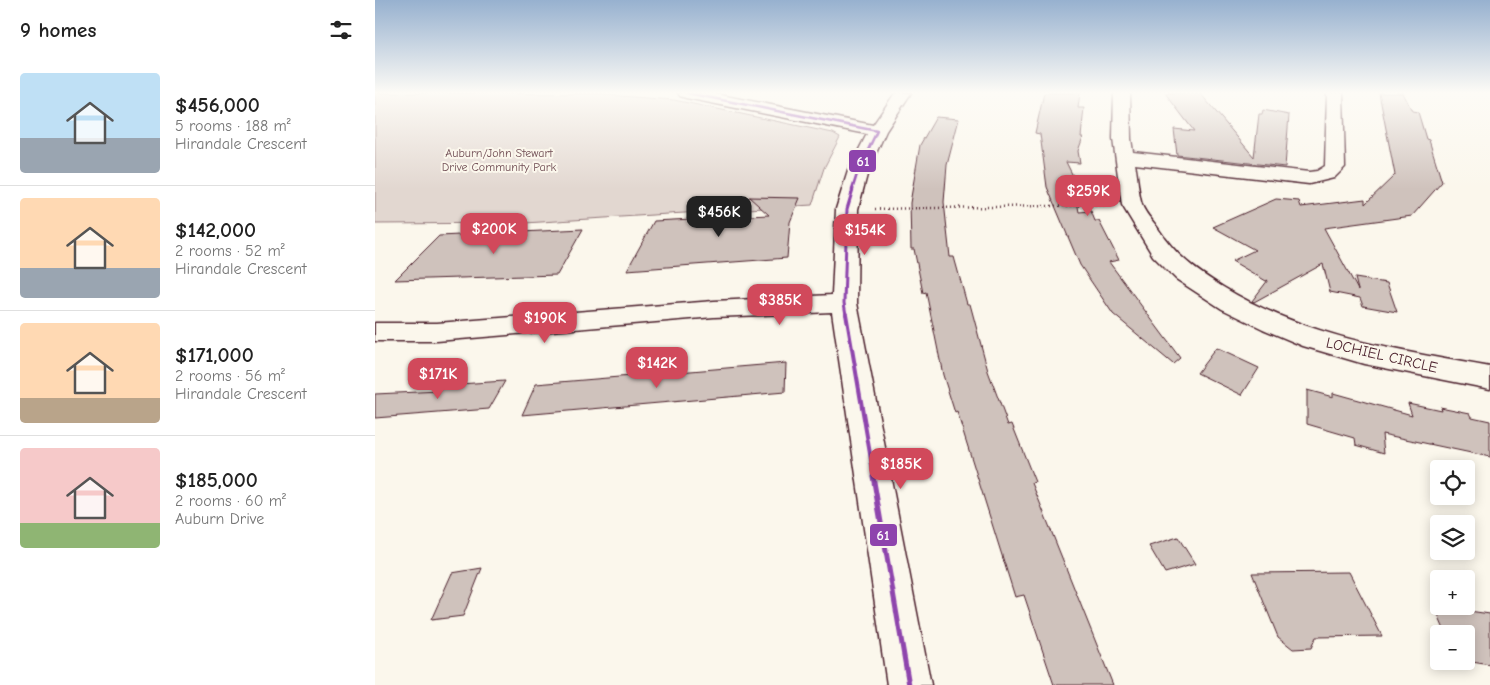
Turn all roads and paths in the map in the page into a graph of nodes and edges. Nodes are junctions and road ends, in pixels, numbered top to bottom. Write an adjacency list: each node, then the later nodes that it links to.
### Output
1 (847, 125): 5 (street)
2 (881, 125): 5 (street)
3 (1122, 125): 6 (street, LOCHIEL CIRCLE)
4 (1337, 125): 6 (street)
5 (877, 131): 8 (street)
6 (1125, 157): 7 (street, LOCHIEL CIRCLE)
7 (1132, 205): 8 (path); 11 (street, LOCHIEL CIRCLE)
8 (847, 209): 9 (street)
9 (844, 303): 10 (street); 12 (street)
10 (375, 332)
11 (1490, 378)
12 (909, 685)

